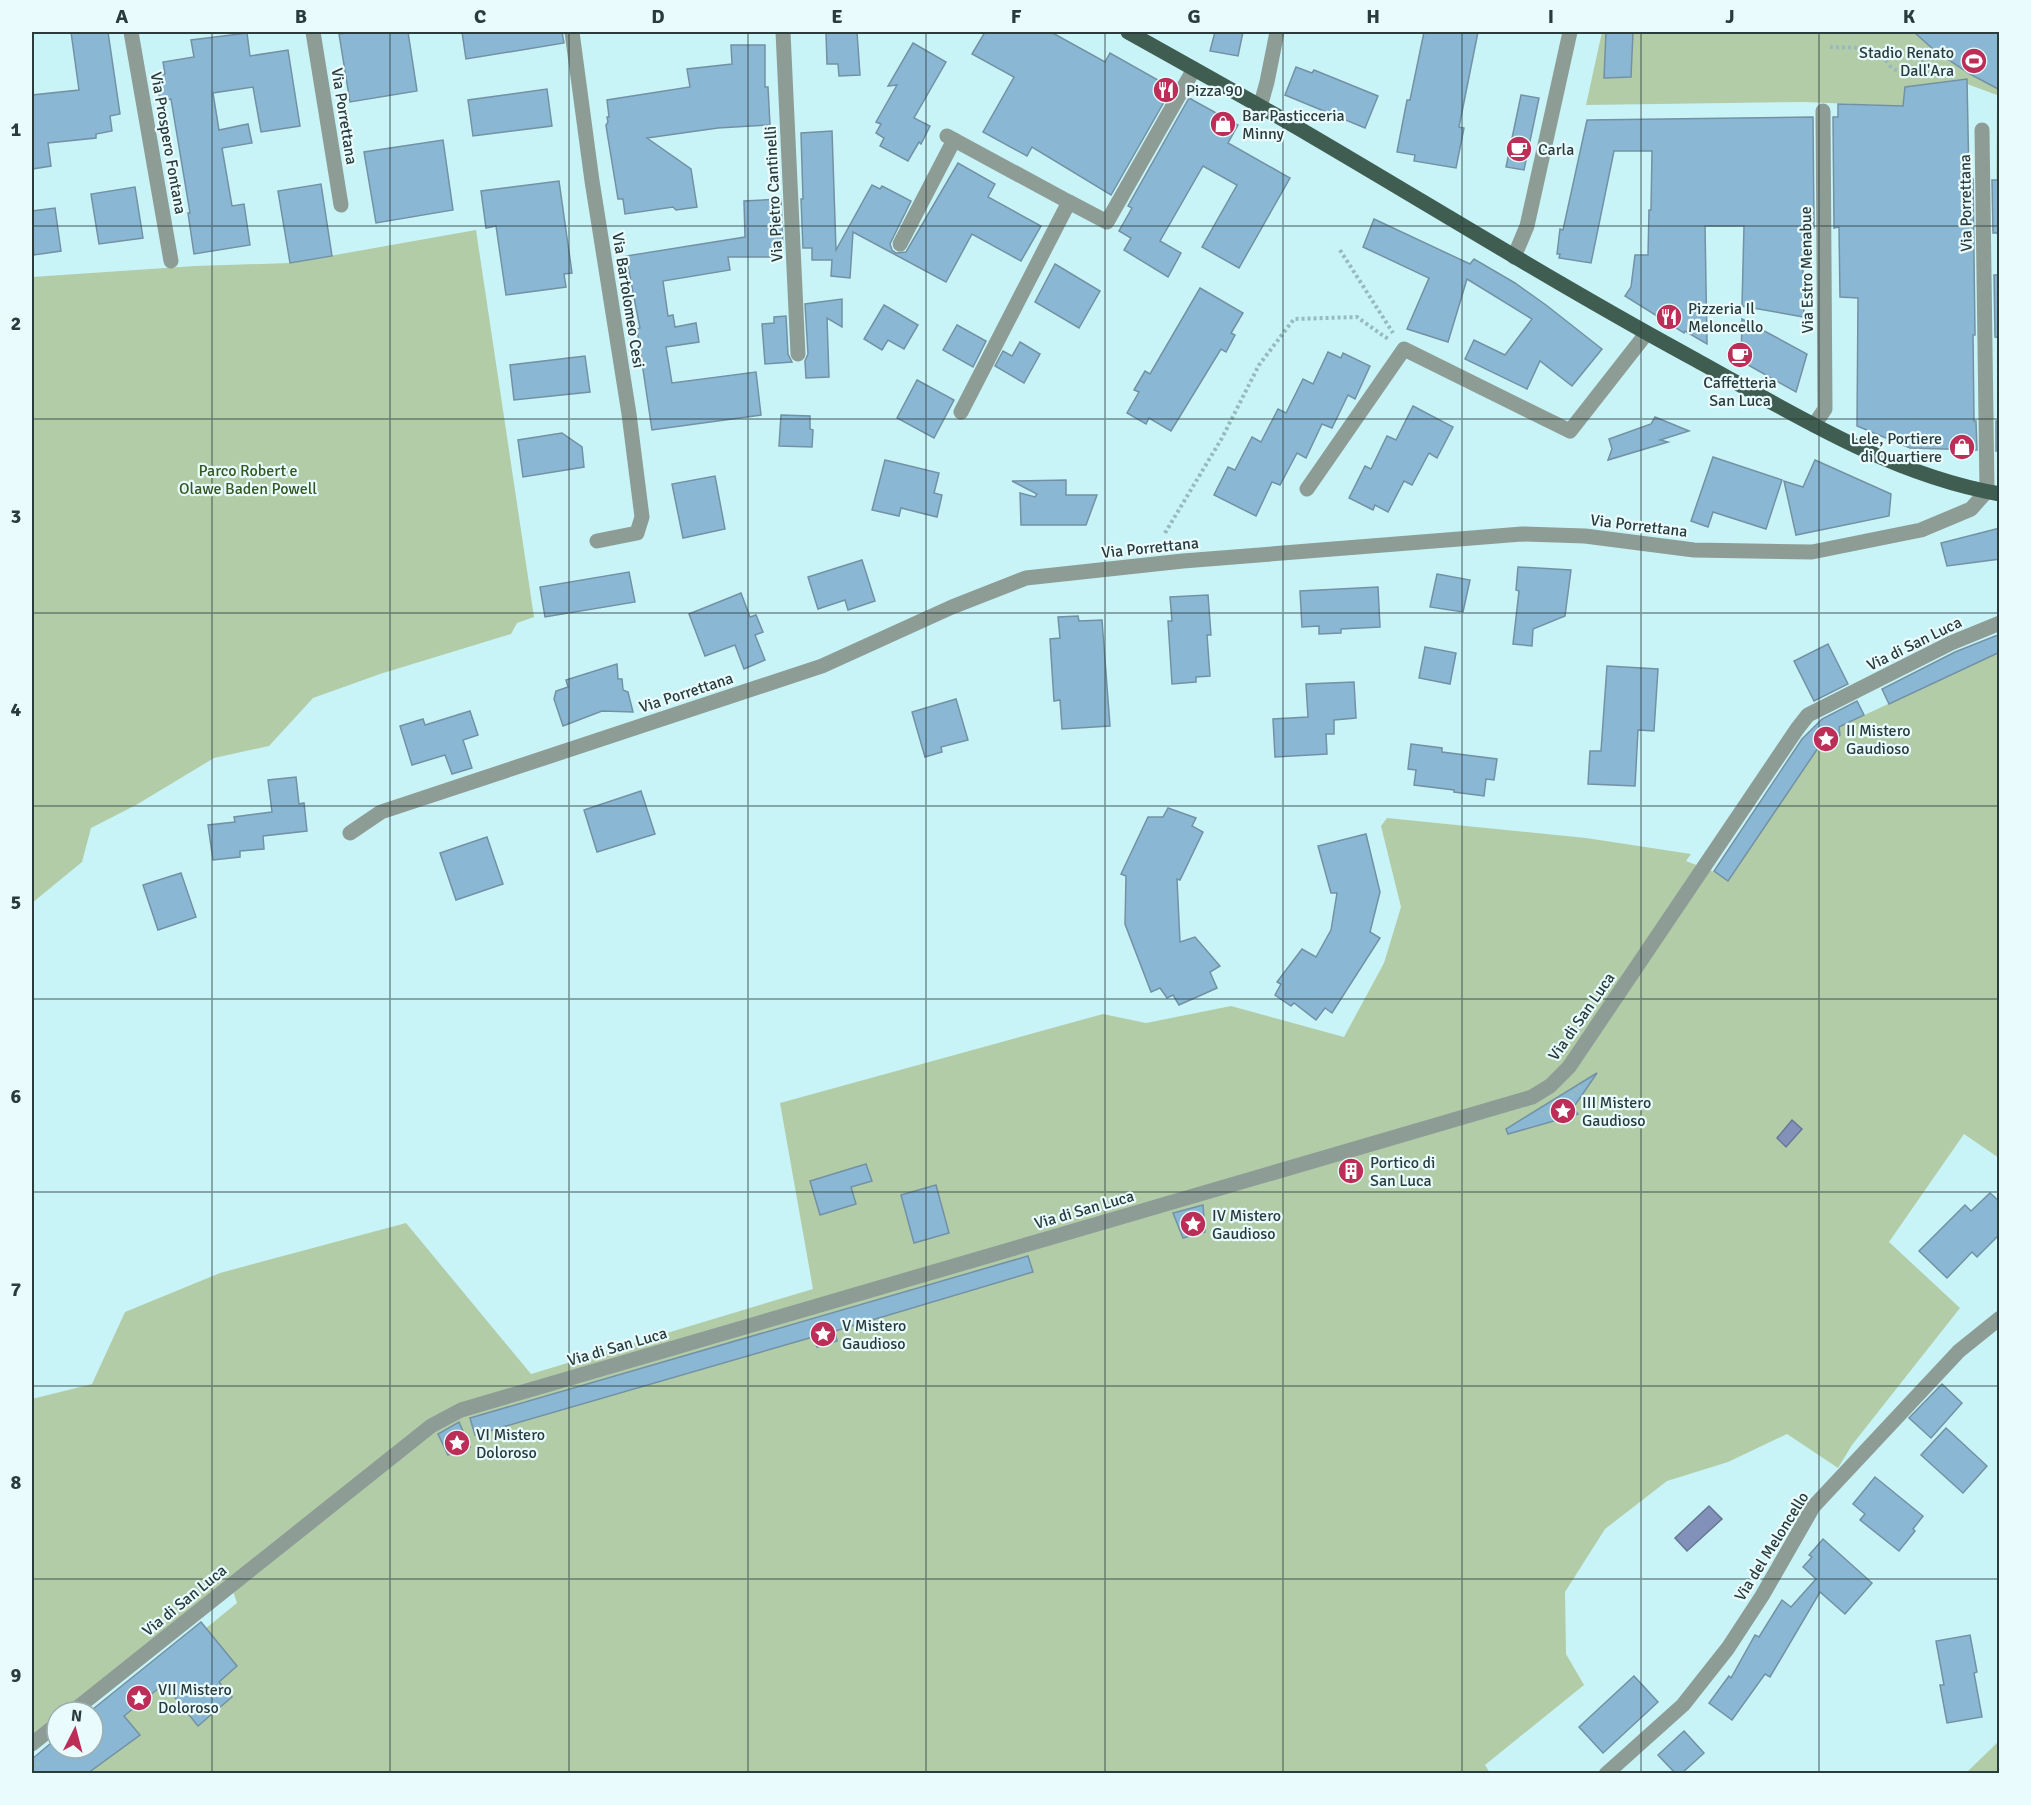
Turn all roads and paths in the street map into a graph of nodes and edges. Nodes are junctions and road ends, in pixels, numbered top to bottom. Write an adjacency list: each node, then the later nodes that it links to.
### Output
1 (131, 32): 19 (street, Via Prospero Fontana)
2 (313, 32): 15 (street, Via Porrettana)
3 (572, 32): 28 (street, Via Bartolomeo Cesi)
4 (783, 32): 22 (street, Via Pietro Cantinelli)
5 (1128, 32): 10 (main road)
6 (1277, 32): 11 (street)
7 (1570, 32): 18 (street)
8 (1830, 47): 9 (path)
9 (1937, 52)
10 (1194, 69): 11 (main road); 14 (street)
11 (1260, 107): 18 (main road)
12 (1823, 111): 24 (street, Via Estro Menabue)
13 (1982, 130): 26 (street, Via Porrettana)
14 (1069, 202): 16 (street); 23 (street)
15 (341, 206)
16 (900, 244)
17 (1340, 250): 21 (path)
18 (1514, 257): 20 (main road)
19 (171, 261)
20 (1646, 334): 21 (street); 24 (main road)
21 (1404, 349): 25 (street); 27 (path)
22 (798, 354)
23 (960, 412)
24 (1814, 426): 26 (main road)
25 (1307, 489)
26 (1993, 492): 30 (street, Via Porrettana)
27 (1165, 533)
28 (597, 541)
29 (2000, 623): 32 (street, Via di San Luca)
30 (350, 833)
31 (2000, 1318): 35 (street, Via del Meloncello)
32 (87, 1700)
33 (45, 1734): 34 (street)
34 (32, 1744)
35 (1606, 1773)

